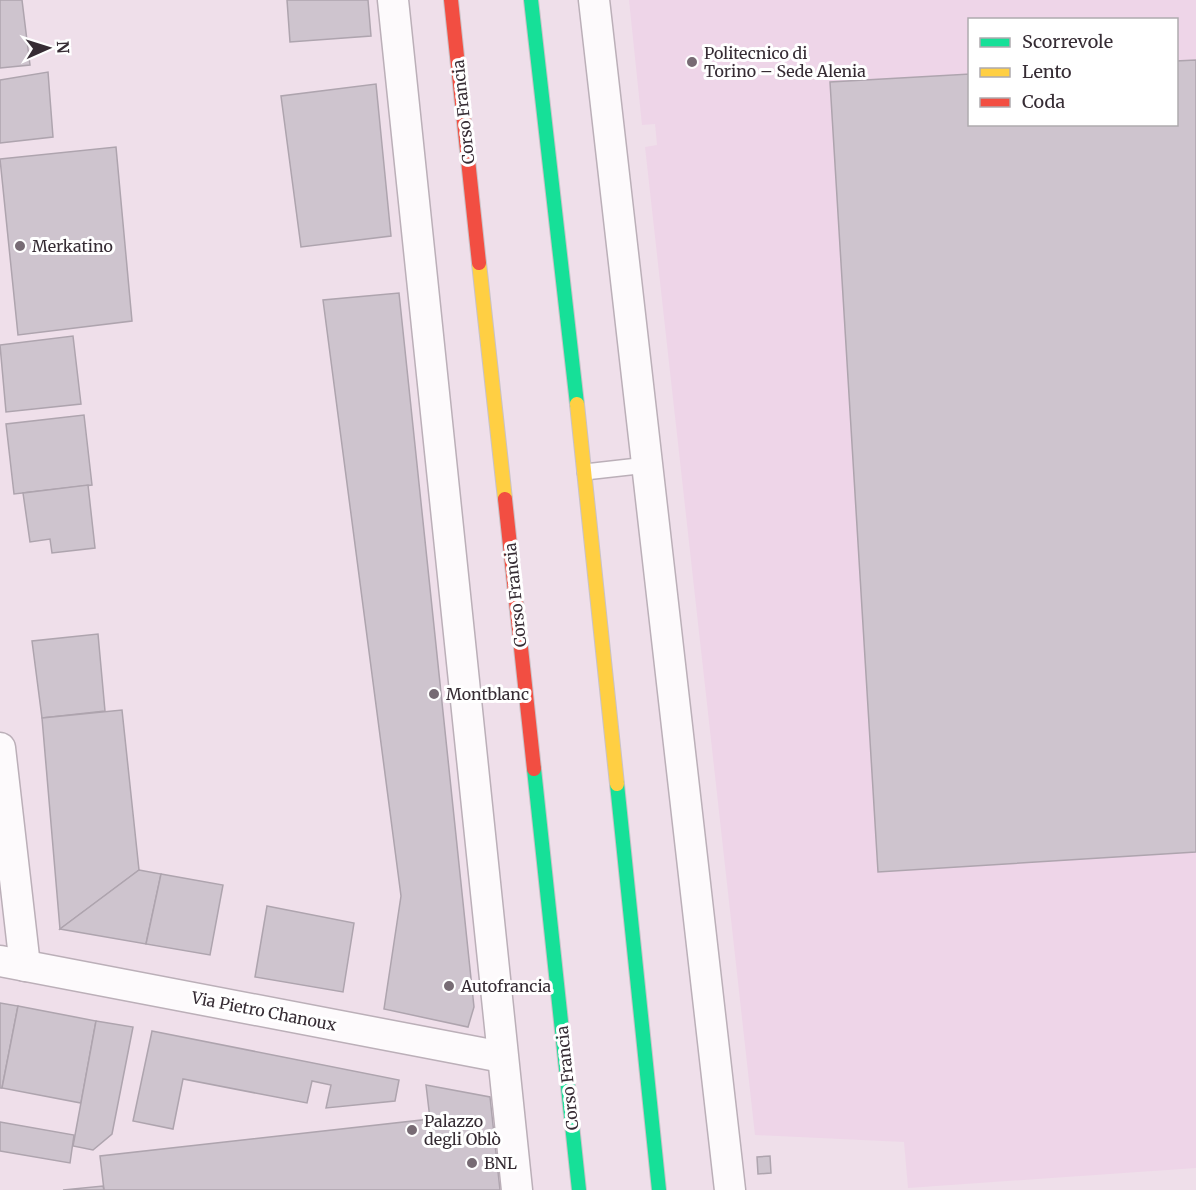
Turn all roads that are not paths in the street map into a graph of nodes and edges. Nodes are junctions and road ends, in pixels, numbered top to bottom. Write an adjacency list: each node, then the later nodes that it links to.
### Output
1 (393, 0): 9 (street)
2 (451, 0): 11 (main road, Corso Francia)
3 (531, 0): 6 (main road)
4 (594, 0): 5 (street)
5 (648, 465): 6 (lane); 13 (street)
6 (585, 472): 12 (main road)
7 (0, 748): 8 (street, Via Pietro Chanoux)
8 (13, 963): 9 (street, Via Pietro Chanoux)
9 (502, 1057): 10 (street)
10 (517, 1190)
11 (579, 1190)
12 (659, 1190)
13 (730, 1190)

